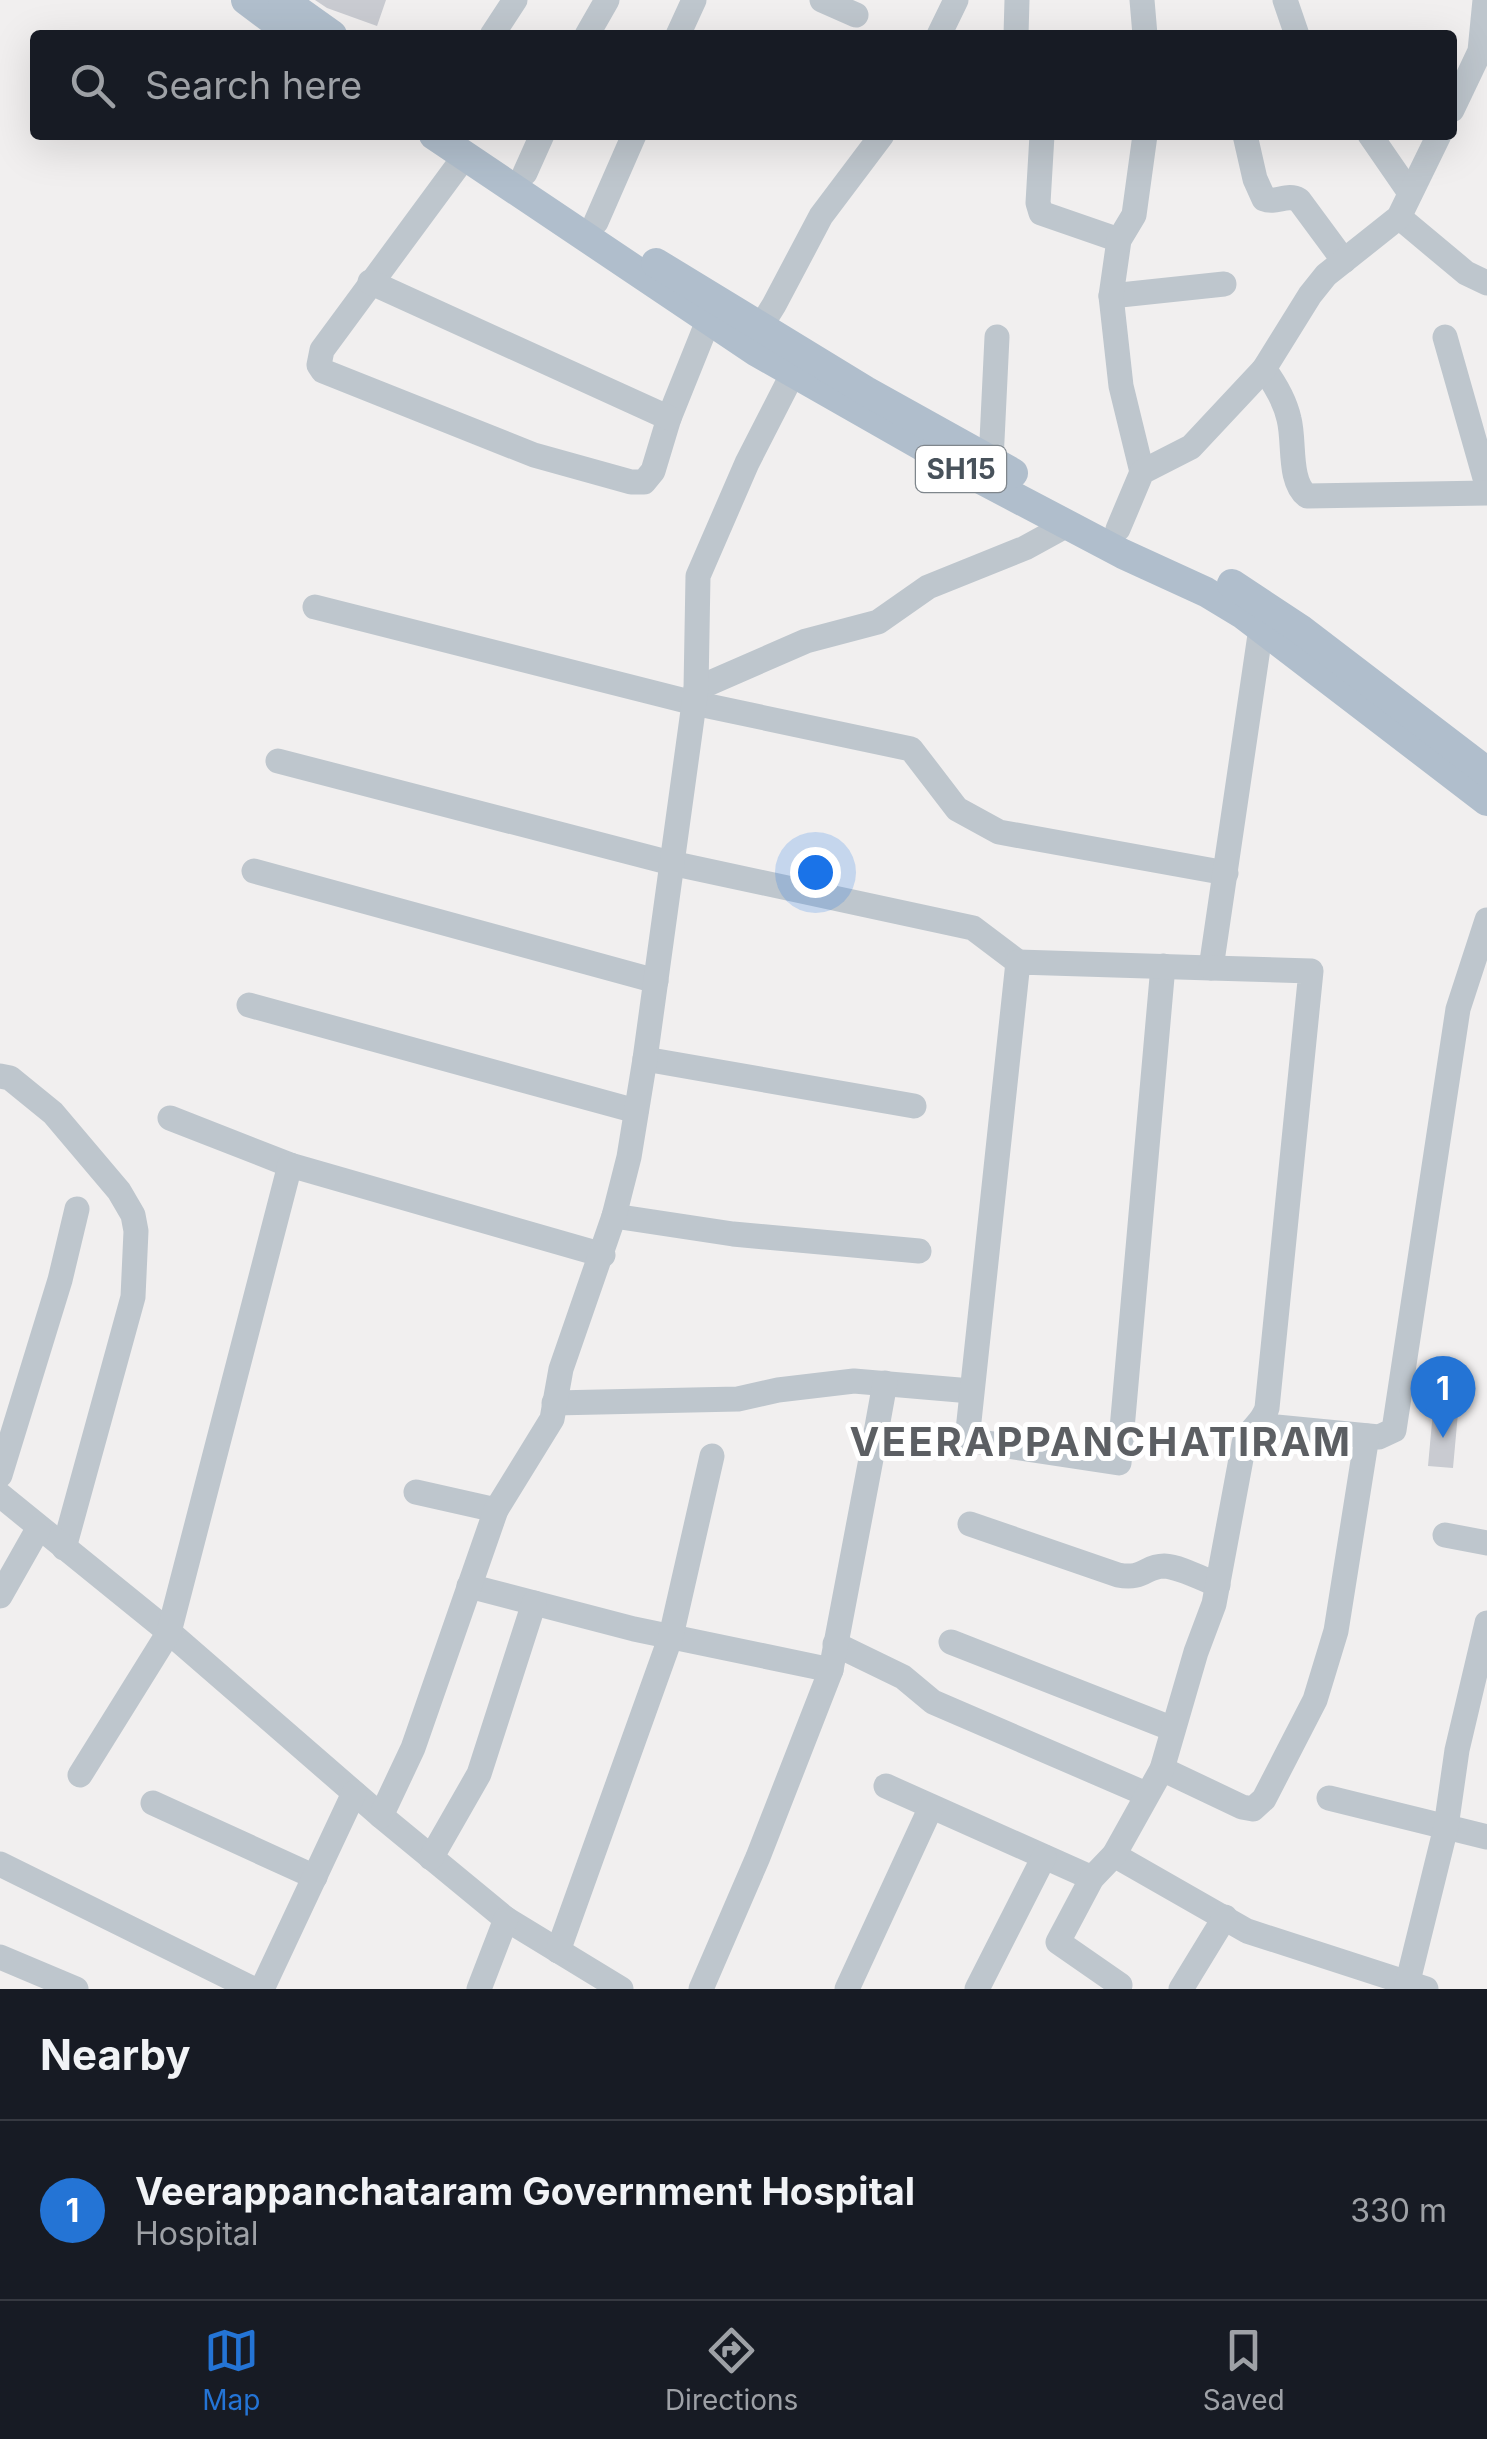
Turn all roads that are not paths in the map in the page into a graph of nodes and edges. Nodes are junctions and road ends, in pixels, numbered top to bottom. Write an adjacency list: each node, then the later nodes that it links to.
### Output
1 (246, 0): 13 (main road)
2 (283, 0): 14 (main road)
3 (515, 0): 15 (street)
4 (607, 0): 16 (street)
5 (694, 0): 17 (street)
6 (822, 0): 12 (street)
7 (956, 0): 18 (street)
8 (1018, 0): 19 (street)
9 (1142, 0): 20 (street)
10 (1285, 0): 21 (street)
11 (1485, 0): 22 (street)
12 (856, 15)
13 (286, 30)
14 (325, 30)
15 (495, 30)
16 (589, 30)
17 (680, 30)
18 (941, 30)
19 (1016, 30)
20 (1145, 30)
21 (1295, 30)
22 (1457, 100)
23 (540, 140): 32 (street)
24 (632, 140): 35 (street)
25 (878, 140): 43 (street)
26 (1042, 140): 36 (street)
27 (1144, 140): 36 (street)
28 (1246, 140): 37 (street)
29 (1373, 140): 33 (street)
30 (1437, 140): 33 (street)
31 (468, 146): 32 (main road, SH15); 38 (street); 42 (main road, SH15)
32 (525, 173): 35 (main road, SH15)
33 (1410, 193): 34 (street)
34 (1399, 216): 37 (street); 39 (street)
35 (596, 222): 43 (main road, SH15)
36 (1120, 240): 41 (street)
37 (1344, 261): 46 (street)
38 (370, 282): 48 (street); 48 (street)
39 (1487, 282)
40 (1224, 284): 41 (street)
41 (1111, 296): 50 (street)
42 (708, 321): 43 (main road, SH15); 48 (street)
43 (754, 336): 47 (main road, SH15); 49 (main road, SH15)
44 (997, 336): 49 (street)
45 (1445, 337): 51 (street)
46 (1264, 369): 50 (street); 52 (street)
47 (792, 373): 53 (main road, SH15); 57 (street)
48 (669, 418)
49 (990, 461): 54 (main road, SH15)
50 (1142, 472): 54 (street)
51 (1487, 485)
52 (1487, 493)
53 (1067, 524): 56 (main road, SH15); 57 (street)
54 (1118, 529): 59 (main road, SH15)
55 (316, 607): 57 (street)
56 (1262, 628): 60 (main road, SH15); 63 (street)
57 (695, 696): 61 (street); 63 (street)
58 (278, 761): 61 (street)
59 (1487, 772)
60 (1487, 801)
61 (671, 863): 65 (street); 68 (street)
62 (254, 871): 68 (street)
63 (1226, 873): 67 (street)
64 (1487, 920): 84 (street)
65 (1018, 962): 66 (street); 81 (street)
66 (1164, 966): 67 (street); 86 (street)
67 (1211, 968): 83 (street)
68 (656, 981): 70 (street)
69 (249, 1004): 73 (street)
70 (645, 1060): 72 (street); 73 (street)
71 (0, 1076): 96 (street)
72 (914, 1106)
73 (636, 1111): 77 (street)
74 (170, 1118): 75 (street)
75 (290, 1165): 79 (street); 102 (street)
76 (77, 1209): 88 (street)
77 (614, 1216): 78 (street); 79 (street)
78 (919, 1251)
79 (602, 1255): 82 (street)
80 (886, 1383): 81 (street); 82 (street); 85 (street)
81 (971, 1391): 86 (street)
82 (554, 1404): 91 (street)
83 (1258, 1425): 84 (street); 97 (street)
84 (1367, 1436): 109 (street)
85 (875, 1438): 86 (street); 105 (street)
86 (967, 1440)
87 (712, 1456): 103 (street)
88 (0, 1475)
89 (416, 1492): 91 (street)
90 (0, 1495): 93 (street)
91 (496, 1510): 98 (street)
92 (970, 1524): 97 (street)
93 (38, 1529): 96 (street); 99 (street)
94 (1445, 1534): 95 (street)
95 (1487, 1543)
96 (64, 1548): 102 (street)
97 (1218, 1585): 108 (street)
98 (469, 1586): 100 (street); 117 (street)
99 (0, 1596)
100 (534, 1603): 103 (street); 122 (street)
101 (1487, 1623): 107 (street)
102 (168, 1632): 110 (street); 112 (street)
103 (670, 1636): 106 (street); 128 (street)
104 (951, 1642): 108 (street)
105 (835, 1644): 106 (street); 113 (street)
106 (831, 1670): 136 (street)
107 (1480, 1687): 118 (street)
108 (1173, 1729): 109 (street)
109 (1162, 1770): 113 (street)
110 (80, 1775)
111 (886, 1786): 116 (street)
112 (354, 1793): 117 (street); 124 (street)
113 (1146, 1794): 120 (street)
114 (1329, 1798): 118 (street)
115 (153, 1803): 124 (street)
116 (931, 1807): 121 (street); 137 (street)
117 (381, 1816): 122 (street)
118 (1446, 1827): 119 (street); 130 (street)
119 (1487, 1836)
120 (1114, 1855): 125 (street); 126 (street)
121 (1044, 1857): 125 (street); 138 (street)
122 (431, 1858): 127 (street)
123 (0, 1864): 132 (street)
124 (315, 1876): 133 (street)
125 (1092, 1878): 139 (street)
126 (1225, 1917): 130 (street); 140 (street)
127 (506, 1919): 128 (street); 134 (street)
128 (558, 1952): 135 (street)
129 (0, 1957): 131 (street)
130 (1413, 1987)
131 (76, 1989)
132 (253, 1989)
133 (262, 1989)
134 (479, 1989)
135 (621, 1989)
136 (701, 1989)
137 (847, 1989)
138 (977, 1989)
139 (1118, 1989)
140 (1180, 1989)

